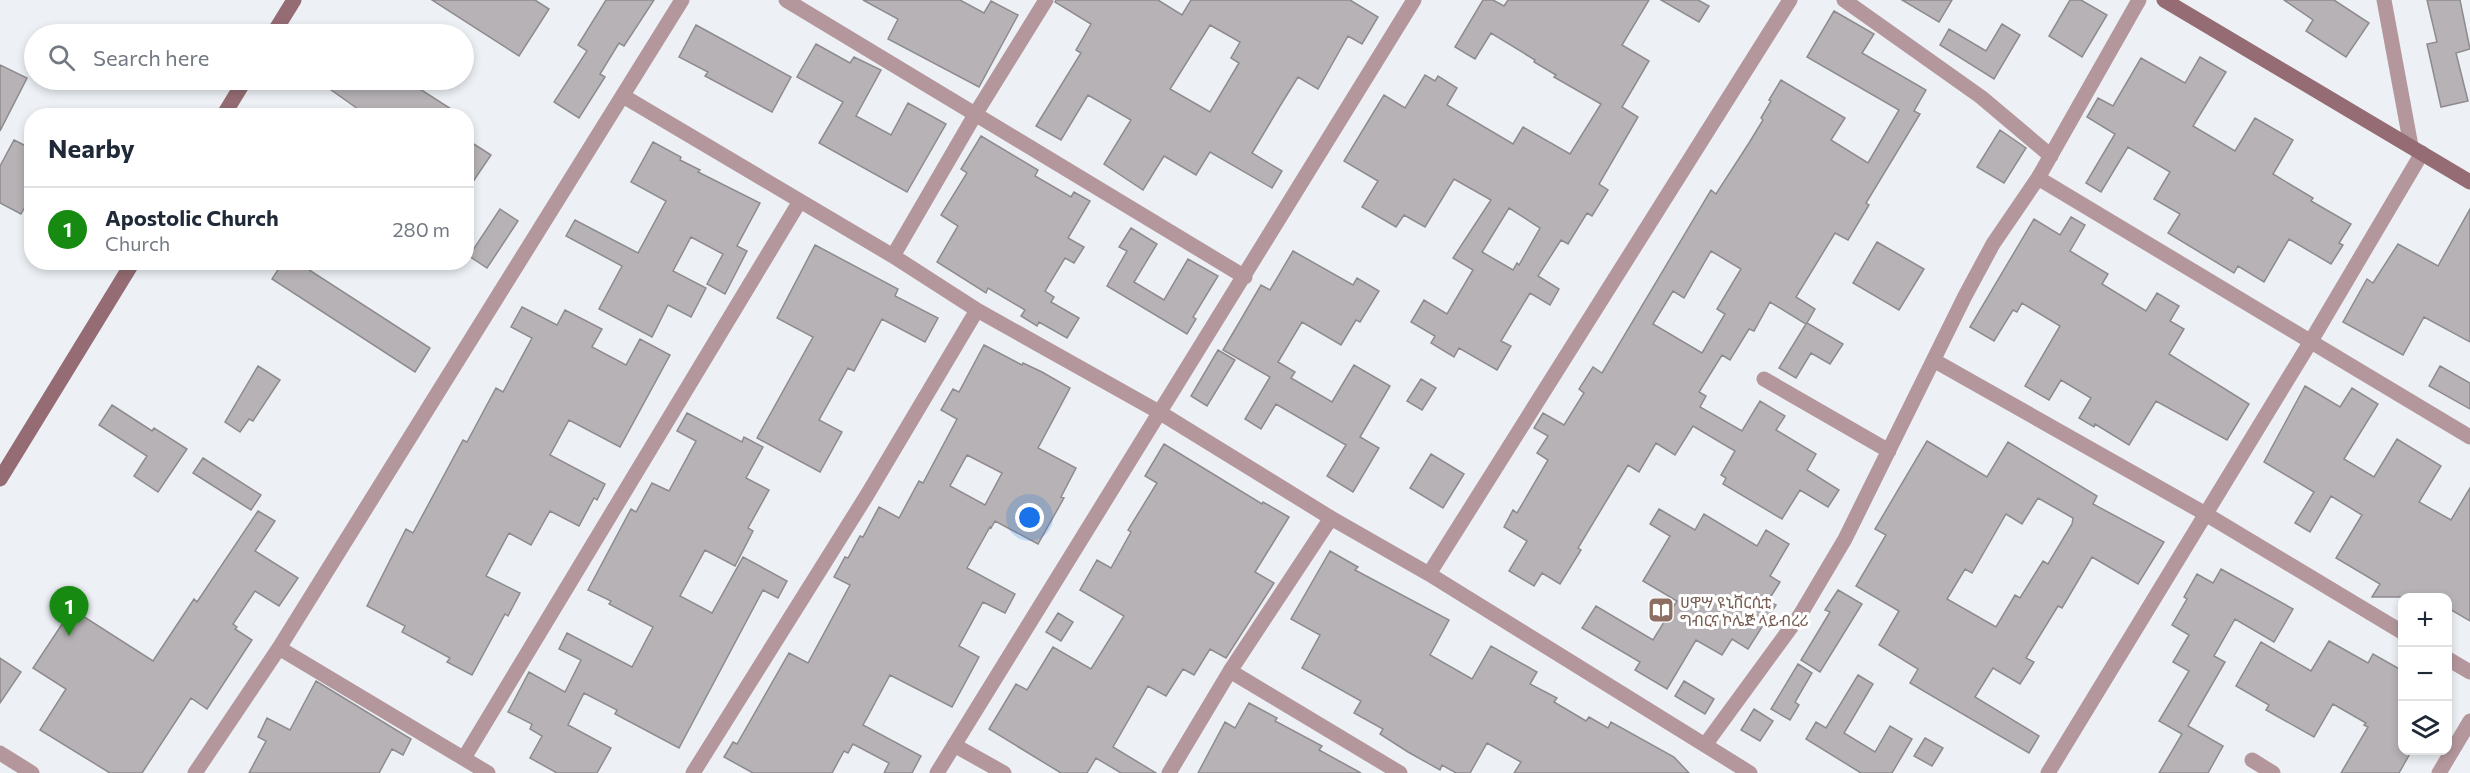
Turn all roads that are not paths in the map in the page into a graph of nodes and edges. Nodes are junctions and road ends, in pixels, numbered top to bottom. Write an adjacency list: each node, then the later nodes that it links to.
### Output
1 (294, 0): 11 (main road)
2 (682, 0): 13 (street)
3 (786, 0): 15 (street)
4 (1046, 0): 15 (street)
5 (1414, 0): 23 (street)
6 (1790, 0): 34 (street)
7 (1844, 0): 17 (street)
8 (2139, 0): 17 (street)
9 (2164, 0): 16 (main road)
10 (2384, 0): 16 (street)
11 (279, 24)
12 (239, 90): 14 (main road)
13 (623, 96): 20 (street); 36 (street)
14 (228, 108)
15 (976, 113): 21 (street); 23 (street)
16 (2417, 149): 19 (main road); 25 (street)
17 (2051, 156): 18 (street)
18 (2038, 178): 25 (street); 26 (street)
19 (2470, 182)
20 (800, 201): 21 (street); 44 (street)
21 (893, 256): 24 (street)
22 (128, 270): 31 (main road)
23 (1245, 277): 28 (street)
24 (977, 310): 28 (street); 49 (street)
25 (2311, 341): 29 (street); 32 (street)
26 (1935, 361): 30 (street); 32 (street)
27 (1764, 379): 30 (street)
28 (1159, 412): 33 (street); 41 (street)
29 (2470, 437)
30 (1888, 451): 42 (street)
31 (0, 479)
32 (2204, 513): 35 (street); 55 (street)
33 (1331, 518): 34 (street); 38 (street)
34 (1429, 574): 42 (street)
35 (2398, 629)
36 (279, 648): 44 (street); 47 (street)
37 (2452, 661): 39 (street)
38 (1230, 671): 52 (street); 53 (street)
39 (2470, 672)
40 (2470, 721): 57 (street)
41 (954, 745): 50 (street); 51 (street)
42 (1705, 745): 54 (street)
43 (0, 753): 46 (street)
44 (464, 758): 48 (street)
45 (2252, 760): 56 (street)
46 (32, 773)
47 (195, 773)
48 (488, 773)
49 (693, 773)
50 (937, 773)
51 (1004, 773)
52 (1169, 773)
53 (1400, 773)
54 (1750, 773)
55 (2048, 773)
56 (2273, 773)
57 (2439, 773)

